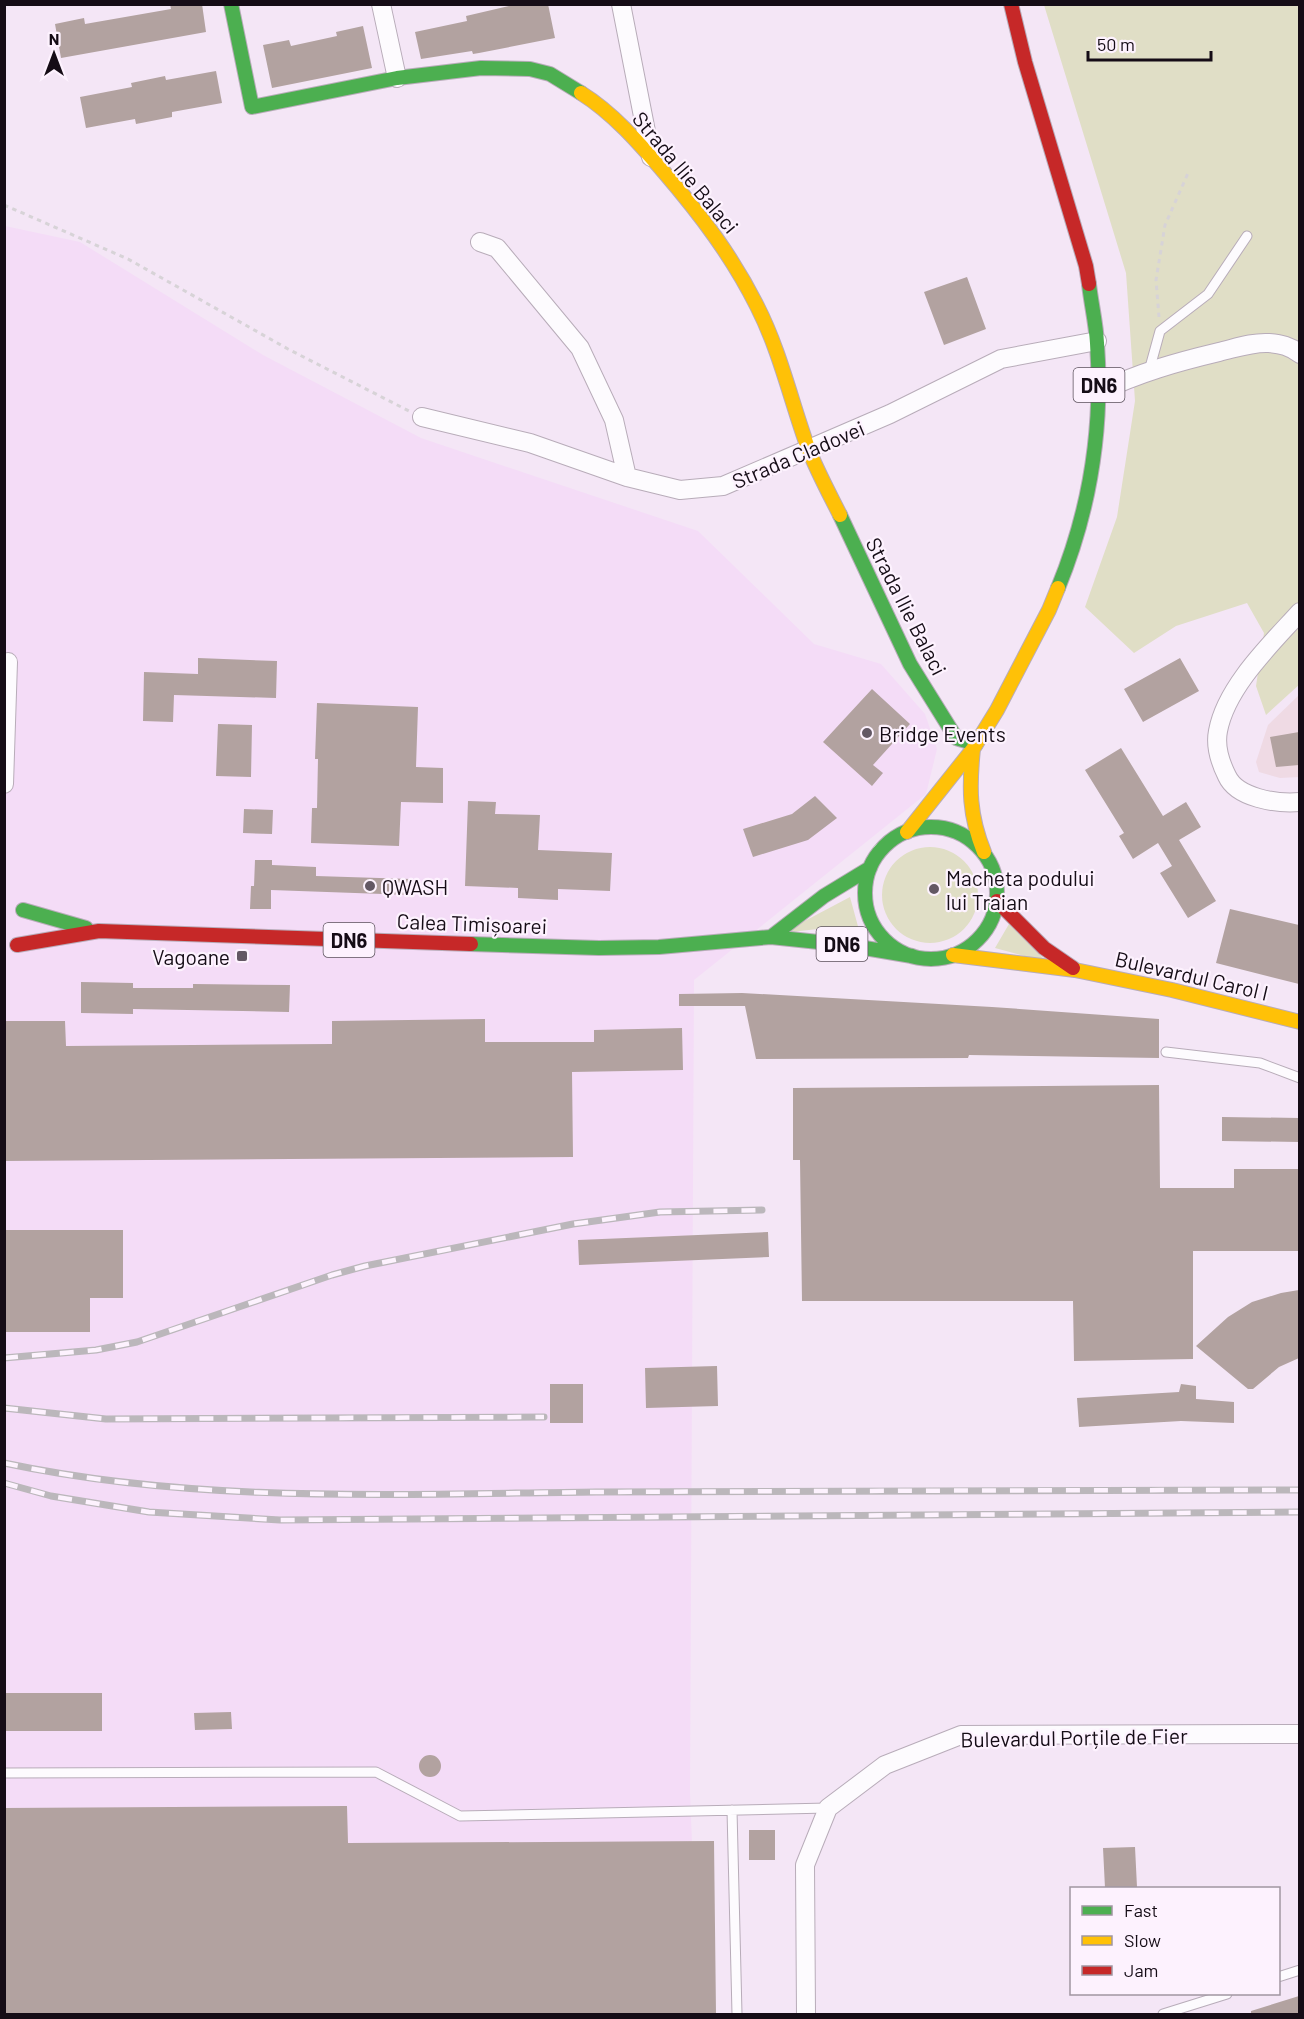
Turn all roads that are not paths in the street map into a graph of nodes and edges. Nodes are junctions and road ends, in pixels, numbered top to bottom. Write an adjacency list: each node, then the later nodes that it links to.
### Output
1 (231, 4): 5 (main road, Strada Ilie Balaci)
2 (381, 4): 5 (street)
3 (621, 4): 6 (street)
4 (1011, 4): 9 (main road, DN6)
5 (397, 78): 6 (main road, Strada Ilie Balaci)
6 (651, 157): 14 (main road, Strada Ilie Balaci)
7 (1247, 237): 11 (lane)
8 (480, 242): 15 (street)
9 (1097, 341): 12 (main road, DN6); 14 (street, Strada Cladovei)
10 (1299, 354): 11 (street)
11 (1149, 370): 12 (street)
12 (1099, 392): 18 (main road, DN6)
13 (422, 417): 15 (street, Strada Cladovei)
14 (809, 450): 15 (street, Strada Cladovei); 18 (main road, Strada Ilie Balaci)
15 (627, 477)
16 (1299, 612): 20 (street)
17 (8, 662): 19 (street)
18 (975, 746): 21 (main road, DN6); 22 (main road, DN6)
19 (4, 784)
20 (1299, 802)
21 (901, 832): 22 (main road, DN6); 23 (main road, DN6)
22 (985, 854): 25 (main road, DN6)
23 (869, 862): 28 (main road, DN6); 30 (main road, DN6)
24 (10, 899): 26 (main road, DN6)
25 (997, 901): 31 (main road, DN6); 32 (main road, Bulevardul Carol I)
26 (23, 910): 27 (main road, Calea Timișoarei / DN6); 29 (main road, DN6)
27 (99, 931): 28 (main road, Calea Timișoarei / DN6); 29 (main road, Calea Timișoarei / DN6)
28 (771, 937): 30 (main road, Calea Timișoarei / DN6)
29 (11, 947)
30 (912, 956): 31 (main road, DN6)
31 (953, 956): 32 (main road, Bulevardul Carol I)
32 (1075, 970): 33 (main road, Bulevardul Carol I)
33 (1299, 1022)
34 (1166, 1052): 35 (lane)
35 (1299, 1078)
36 (1299, 1734): 38 (street, Bulevardul Porțile de Fier)
37 (4, 1773): 39 (lane)
38 (828, 1808): 39 (lane); 44 (street)
39 (732, 1810): 43 (lane)
40 (1299, 1970): 41 (lane)
41 (1280, 1976)
42 (1224, 1995): 45 (lane)
43 (736, 2014)
44 (806, 2014)
45 (1163, 2014)

